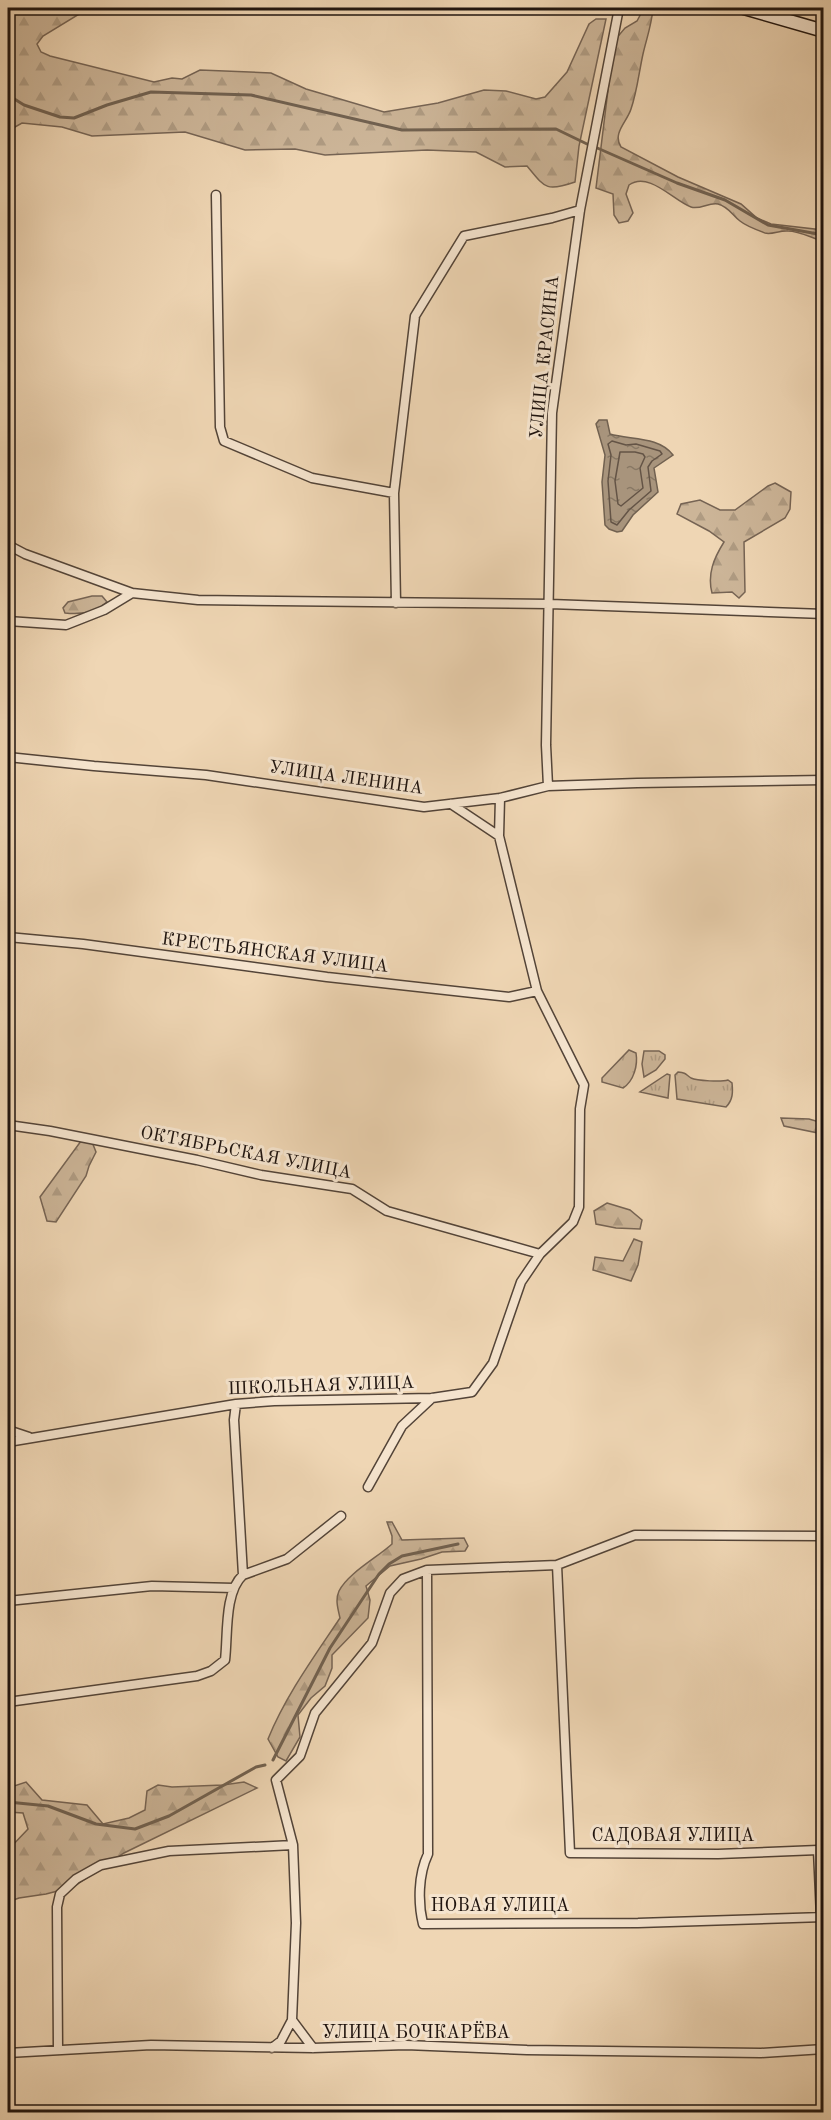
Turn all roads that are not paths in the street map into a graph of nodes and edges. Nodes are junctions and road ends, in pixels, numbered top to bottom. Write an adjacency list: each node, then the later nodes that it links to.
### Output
1 (619, 8): 5 (street, УЛИЦА КРАСИНА)
2 (744, 8): 3 (street)
3 (824, 32)
4 (216, 195): 6 (street)
5 (580, 210): 6 (street); 10 (street, УЛИЦА КРАСИНА)
6 (394, 493): 9 (street)
7 (8, 545): 8 (street)
8 (132, 593): 9 (street); 12 (street)
9 (396, 603): 10 (street)
10 (549, 604): 11 (street); 15 (street, УЛИЦА КРАСИНА)
11 (824, 614)
12 (8, 621)
13 (8, 757): 17 (street, УЛИЦА ЛЕНИНА)
14 (824, 780): 15 (street, УЛИЦА ЛЕНИНА)
15 (548, 786): 16 (street, УЛИЦА ЛЕНИНА)
16 (500, 798): 17 (street, УЛИЦА ЛЕНИНА); 18 (street)
17 (451, 804): 18 (street)
18 (499, 836): 20 (street)
19 (8, 937): 20 (street, КРЕСТЬЯНСКАЯ УЛИЦА)
20 (537, 991): 22 (street)
21 (8, 1125): 22 (street, ОКТЯБРЬСКАЯ УЛИЦА)
22 (540, 1254): 23 (street, ШКОЛЬНАЯ УЛИЦА)
23 (432, 1398): 24 (street, ШКОЛЬНАЯ УЛИЦА); 28 (street)
24 (236, 1404): 26 (street, ШКОЛЬНАЯ УЛИЦА); 33 (street)
25 (8, 1430): 26 (street, ШКОЛЬНАЯ УЛИЦА)
26 (29, 1437): 27 (street, ШКОЛЬНАЯ УЛИЦА)
27 (8, 1442)
28 (368, 1487)
29 (341, 1516): 33 (street)
30 (824, 1536): 31 (street)
31 (557, 1565): 32 (street); 38 (street, САДОВАЯ УЛИЦА)
32 (427, 1570): 37 (street); 38 (street, НОВАЯ УЛИЦА)
33 (243, 1575): 34 (street)
34 (234, 1588): 35 (street); 36 (street)
35 (8, 1601)
36 (8, 1702)
37 (292, 1845): 39 (street); 42 (street)
38 (822, 1917)
39 (292, 2020): 40 (street); 41 (street)
40 (272, 2048): 41 (street, УЛИЦА БОЧКАРЁВА); 42 (street, УЛИЦА БОЧКАРЁВА)
41 (313, 2048): 43 (street, УЛИЦА БОЧКАРЁВА)
42 (58, 2049): 44 (street, УЛИЦА БОЧКАРЁВА)
43 (824, 2049)
44 (8, 2053)

